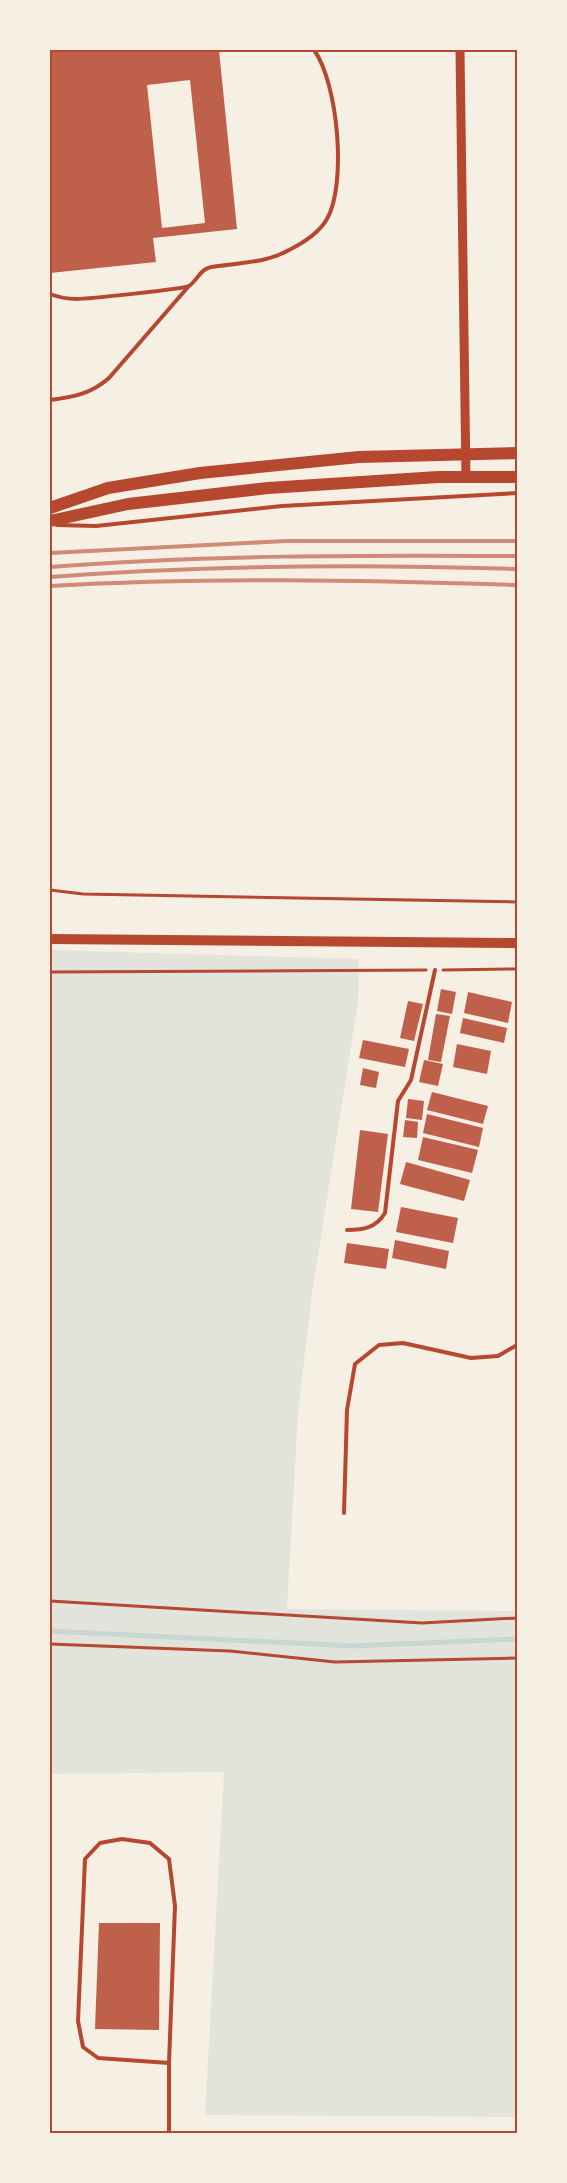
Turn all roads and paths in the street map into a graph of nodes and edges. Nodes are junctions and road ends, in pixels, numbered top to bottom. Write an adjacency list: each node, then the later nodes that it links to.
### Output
1 (314, 50): 3 (lane)
2 (460, 50): 6 (street)
3 (189, 286): 4 (lane); 5 (lane)
4 (50, 294)
5 (50, 400)
6 (466, 453): 7 (main road); 8 (street); 11 (main road)
7 (517, 454)
8 (466, 477): 9 (main road); 12 (main road)
9 (517, 477)
10 (517, 492): 13 (lane)
11 (50, 508)
12 (50, 521)
13 (50, 525)
14 (50, 890): 15 (path)
15 (517, 902)
16 (50, 940): 17 (main road)
17 (517, 943)
18 (517, 969): 19 (path)
19 (434, 970): 20 (path); 21 (lane)
20 (50, 972)
21 (347, 1230)
22 (517, 1344): 23 (lane)
23 (344, 1514)
24 (50, 1601): 25 (path)
25 (517, 1618)
26 (50, 1644): 27 (path)
27 (517, 1658)
28 (169, 2063): 28 (lane); 29 (lane)
29 (169, 2133)

